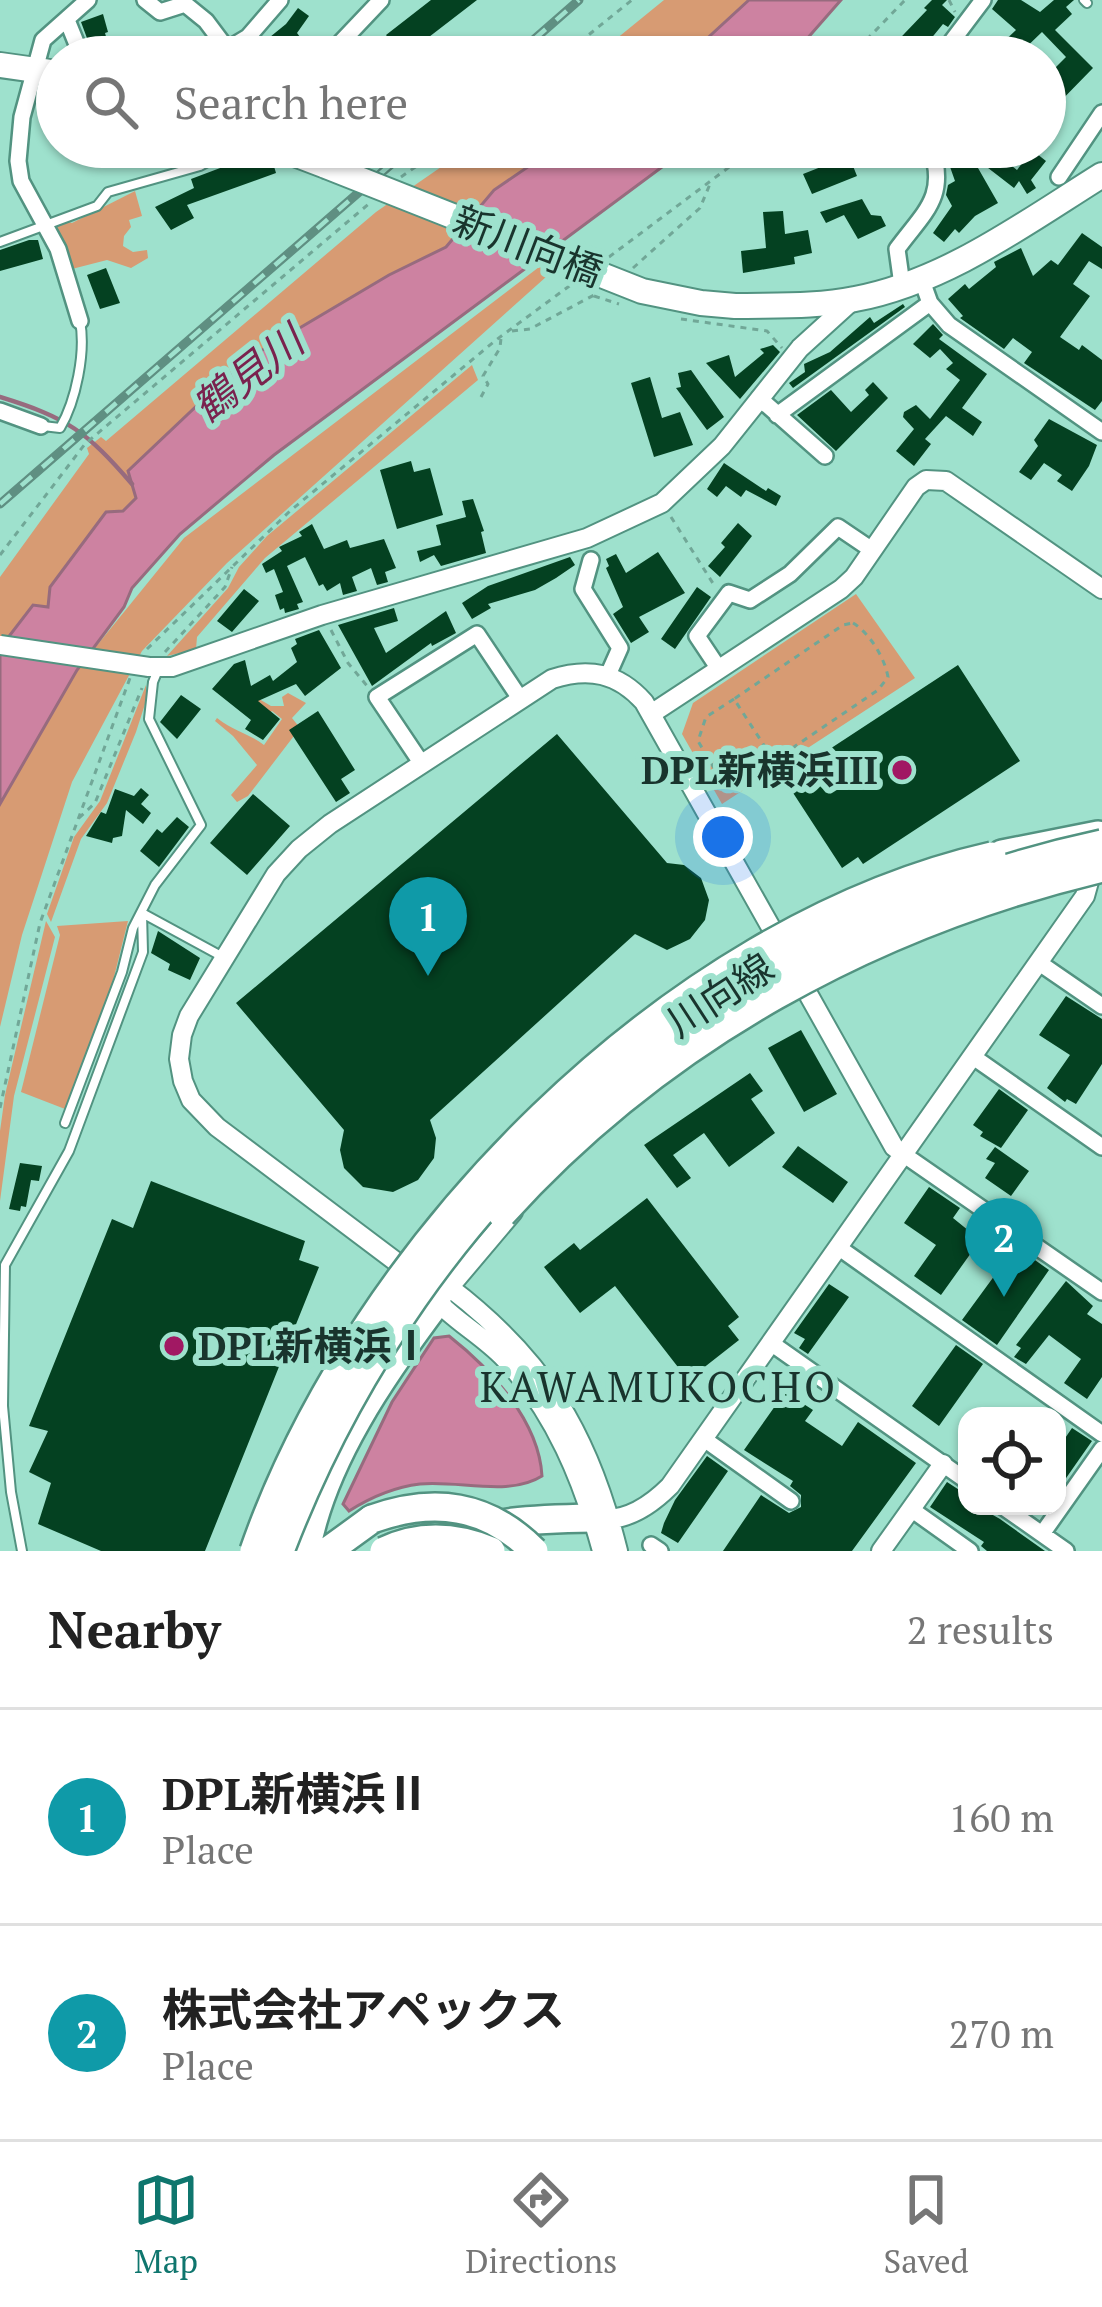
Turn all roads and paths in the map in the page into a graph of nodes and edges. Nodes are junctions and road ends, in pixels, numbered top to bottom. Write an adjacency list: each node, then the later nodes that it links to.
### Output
1 (88, 0): 8 (street)
2 (146, 0): 11 (street)
3 (280, 0): 12 (street)
4 (381, 0): 13 (street)
5 (632, 0): 14 (path)
6 (905, 0): 15 (path)
7 (983, 0): 16 (street)
8 (67, 20): 9 (street); 10 (street)
9 (48, 36)
10 (73, 36)
11 (215, 36)
12 (249, 36)
13 (347, 36)
14 (587, 36)
15 (870, 36)
16 (956, 36)
17 (0, 64): 18 (main road)
18 (36, 69)
19 (36, 90): 33 (street)
20 (1102, 113): 21 (street)
21 (1066, 167)
22 (193, 168): 33 (lane)
23 (331, 168): 38 (main road, 新川向橋, bridge)
24 (415, 168): 31 (path)
25 (728, 168): 30 (path)
26 (935, 168): 35 (street)
27 (1065, 168): 29 (street)
28 (1102, 175): 35 (main road, 新川向橋)
29 (1059, 177)
30 (710, 182)
31 (390, 186)
32 (377, 197): 52 (path)
33 (46, 227): 34 (lane); 39 (street)
34 (0, 242)
35 (912, 281): 36 (main road, 新川向橋); 37 (street)
36 (854, 299): 38 (main road, 新川向橋); 42 (street)
37 (930, 303): 46 (street); 47 (street)
38 (779, 305): 42 (street)
39 (80, 321): 48 (lane)
40 (508, 332): 41 (path)
41 (501, 337): 43 (path); 58 (path)
42 (800, 348): 44 (street)
43 (481, 398)
44 (759, 398): 46 (street); 50 (street)
45 (0, 411): 48 (street)
46 (777, 415): 49 (street)
47 (1098, 422)
48 (41, 426)
49 (826, 456)
50 (662, 503): 54 (path); 56 (street)
51 (872, 550): 55 (street); 59 (street); 59 (street)
52 (0, 555)
53 (591, 560): 60 (street)
54 (715, 586)
55 (1102, 589)
56 (322, 615): 58 (street); 61 (path)
57 (0, 646): 58 (street, bridge)
58 (154, 669): 69 (lane); 76 (path)
59 (719, 669): 64 (street)
60 (608, 675): 63 (street); 64 (street)
61 (377, 697): 63 (street); 66 (street)
62 (734, 699): 65 (path); 65 (path); 65 (path)
63 (520, 700): 66 (street)
64 (651, 714): 70 (street)
65 (769, 753)
66 (422, 764): 71 (street)
67 (1102, 838): 70 (street, 川向線); 96 (highway, bridge); 97 (highway, bridge)
68 (1093, 876): 72 (street); 73 (street, 川向線); 98 (highway, bridge)
69 (142, 913): 71 (lane); 77 (lane); 95 (lane)
70 (785, 953): 73 (street); 81 (street, 川向線)
71 (224, 957): 81 (street)
72 (1038, 962): 74 (street); 75 (street)
73 (804, 986): 79 (street); 83 (street, 川向線)
74 (1102, 1006)
75 (972, 1056): 78 (street); 79 (street)
76 (0, 1108)
77 (65, 1123)
78 (1102, 1147)
79 (903, 1154): 80 (street); 82 (street)
80 (838, 1247): 84 (street); 85 (street)
81 (418, 1278): 83 (street); 97 (highway)
82 (1102, 1292)
83 (443, 1294): 93 (street); 98 (highway)
84 (771, 1342): 86 (street); 88 (street)
85 (1102, 1434)
86 (704, 1439): 90 (street); 93 (street)
87 (1102, 1449): 94 (street)
88 (943, 1464): 89 (street); 91 (street)
89 (958, 1475)
90 (790, 1501)
91 (911, 1509): 106 (street); 107 (street)
92 (1015, 1515): 94 (street)
93 (602, 1520): 101 (highway); 104 (street); 105 (street)
94 (1042, 1534): 108 (street)
95 (22, 1551)
96 (254, 1551)
97 (277, 1551)
98 (300, 1551)
99 (328, 1551): 103 (highway, bridge)
100 (384, 1551): 102 (highway, bridge)
101 (421, 1551)
102 (491, 1551)
103 (534, 1551)
104 (602, 1551)
105 (618, 1551)
106 (881, 1551)
107 (970, 1551)
108 (1066, 1551)

